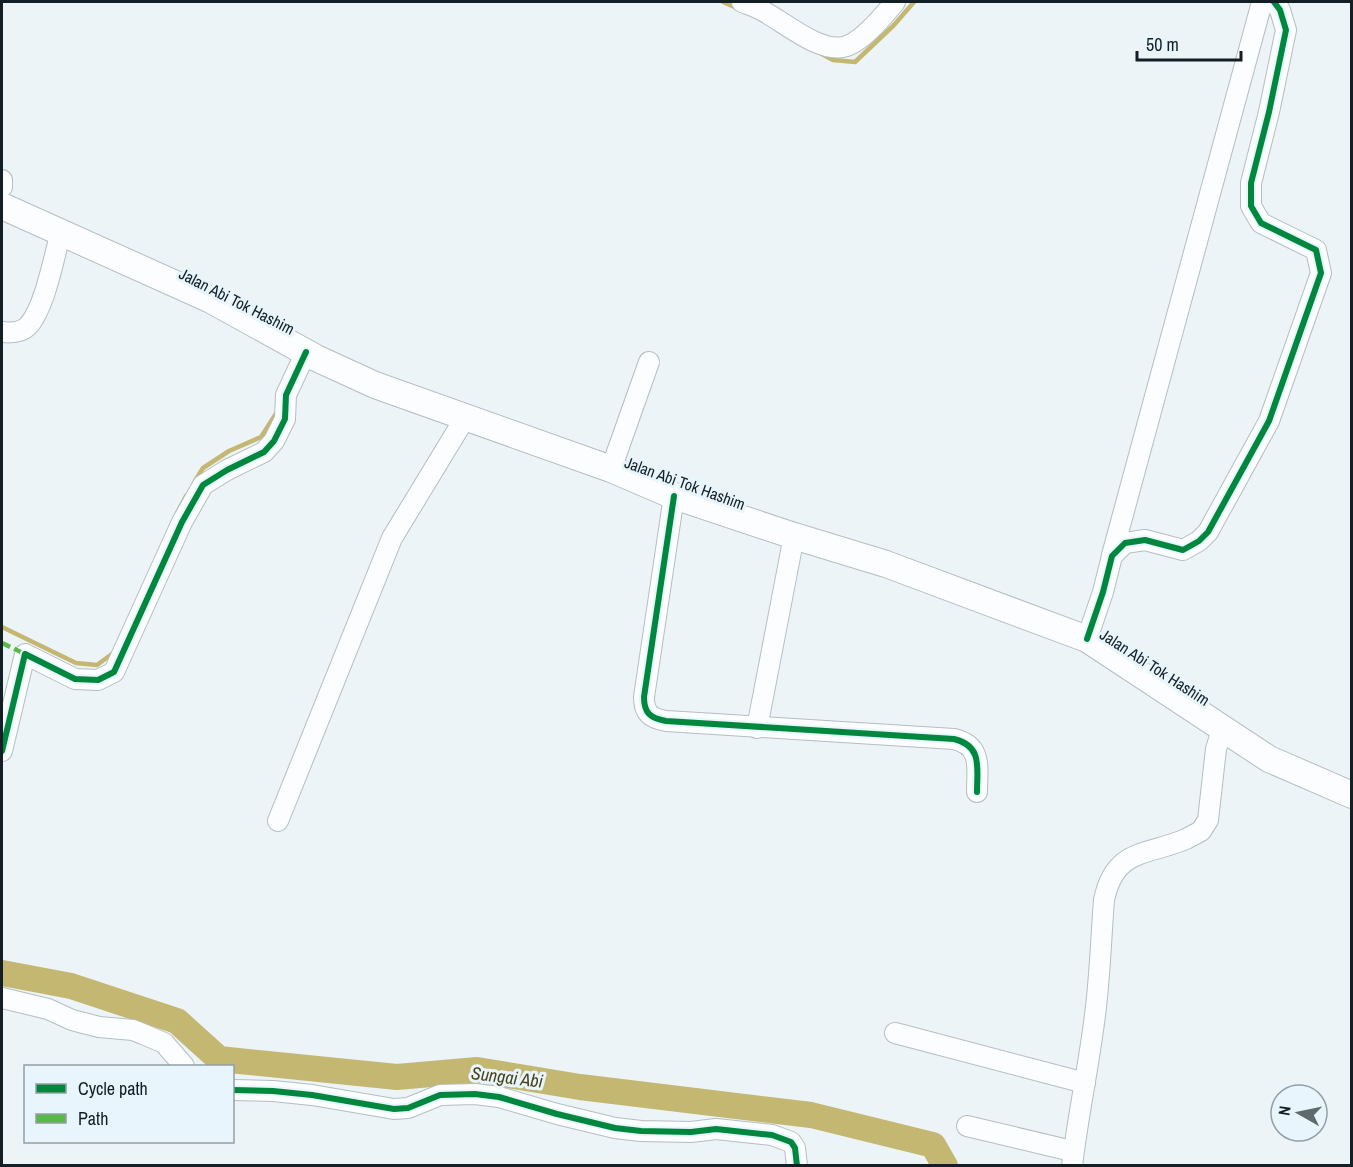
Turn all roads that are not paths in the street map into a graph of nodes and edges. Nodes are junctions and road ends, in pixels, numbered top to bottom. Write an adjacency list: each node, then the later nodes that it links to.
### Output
1 (742, 2): 2 (street)
2 (896, 2)
3 (1262, 2): 16 (street)
4 (1274, 2): 16 (street)
5 (2, 180): 6 (street)
6 (2, 187)
7 (2, 206): 8 (main road, Jalan Abi Tok Hashim)
8 (61, 232): 9 (street); 10 (main road, Jalan Abi Tok Hashim)
9 (2, 332)
10 (306, 352): 12 (main road, Jalan Abi Tok Hashim); 20 (street)
11 (649, 362): 13 (street)
12 (465, 418): 13 (main road, Jalan Abi Tok Hashim); 23 (street)
13 (611, 469): 14 (main road, Jalan Abi Tok Hashim)
14 (674, 496): 15 (main road, Jalan Abi Tok Hashim); 19 (street)
15 (794, 536): 17 (main road, Jalan Abi Tok Hashim); 19 (street)
16 (1112, 556): 17 (street)
17 (1087, 639): 18 (main road, Jalan Abi Tok Hashim)
18 (1220, 725): 22 (main road, Jalan Abi Tok Hashim); 27 (street)
19 (757, 728): 21 (street)
20 (2, 751)
21 (977, 792)
22 (1352, 795)
23 (278, 821)
24 (2, 998): 26 (street)
25 (895, 1033): 27 (street)
26 (183, 1065)
27 (1085, 1083): 30 (street)
28 (234, 1090): 31 (street)
29 (967, 1126): 30 (street)
30 (1072, 1158)
31 (797, 1166)

